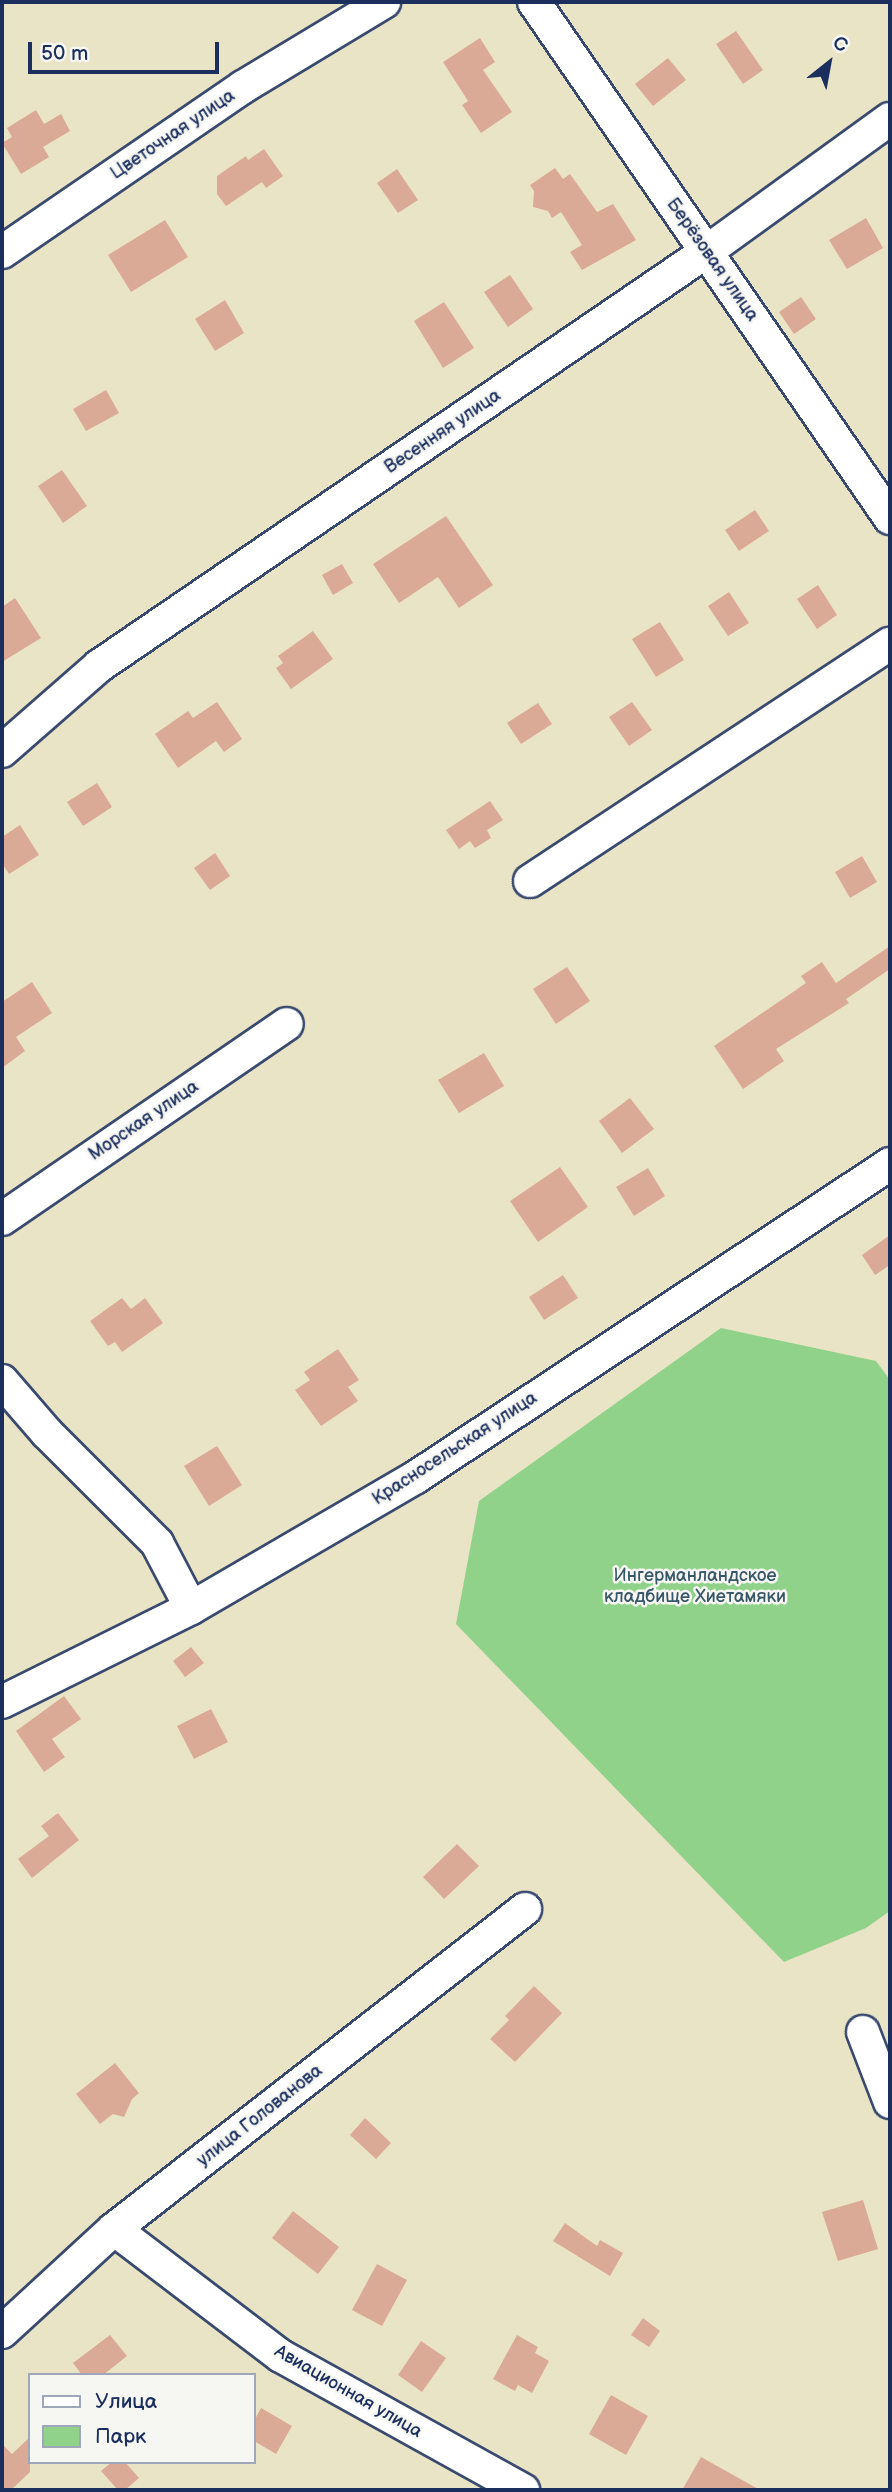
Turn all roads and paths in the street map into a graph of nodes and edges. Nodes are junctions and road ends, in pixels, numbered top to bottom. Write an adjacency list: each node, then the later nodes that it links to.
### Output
1 (384, 2): 4 (street, Цветочная улица)
2 (534, 2): 5 (street, Берёзовая улица)
3 (890, 119): 5 (street, Весенняя улица)
4 (2, 252)
5 (706, 252): 6 (street, Берёзовая улица); 8 (street, Весенняя улица)
6 (890, 517)
7 (890, 644): 9 (street)
8 (2, 751)
9 (530, 881)
10 (287, 1024): 12 (street, Морская улица)
11 (890, 1164): 14 (street, Красносельская улица)
12 (2, 1219)
13 (2, 1381): 14 (street)
14 (191, 1608): 15 (street, Красносельская улица)
15 (2, 1702)
16 (525, 1909): 19 (street, улица Голованова)
17 (863, 2032): 18 (street)
18 (890, 2102)
19 (114, 2229): 20 (street, улица Голованова); 21 (street, Авиационная улица)
20 (2, 2332)
21 (523, 2490)

